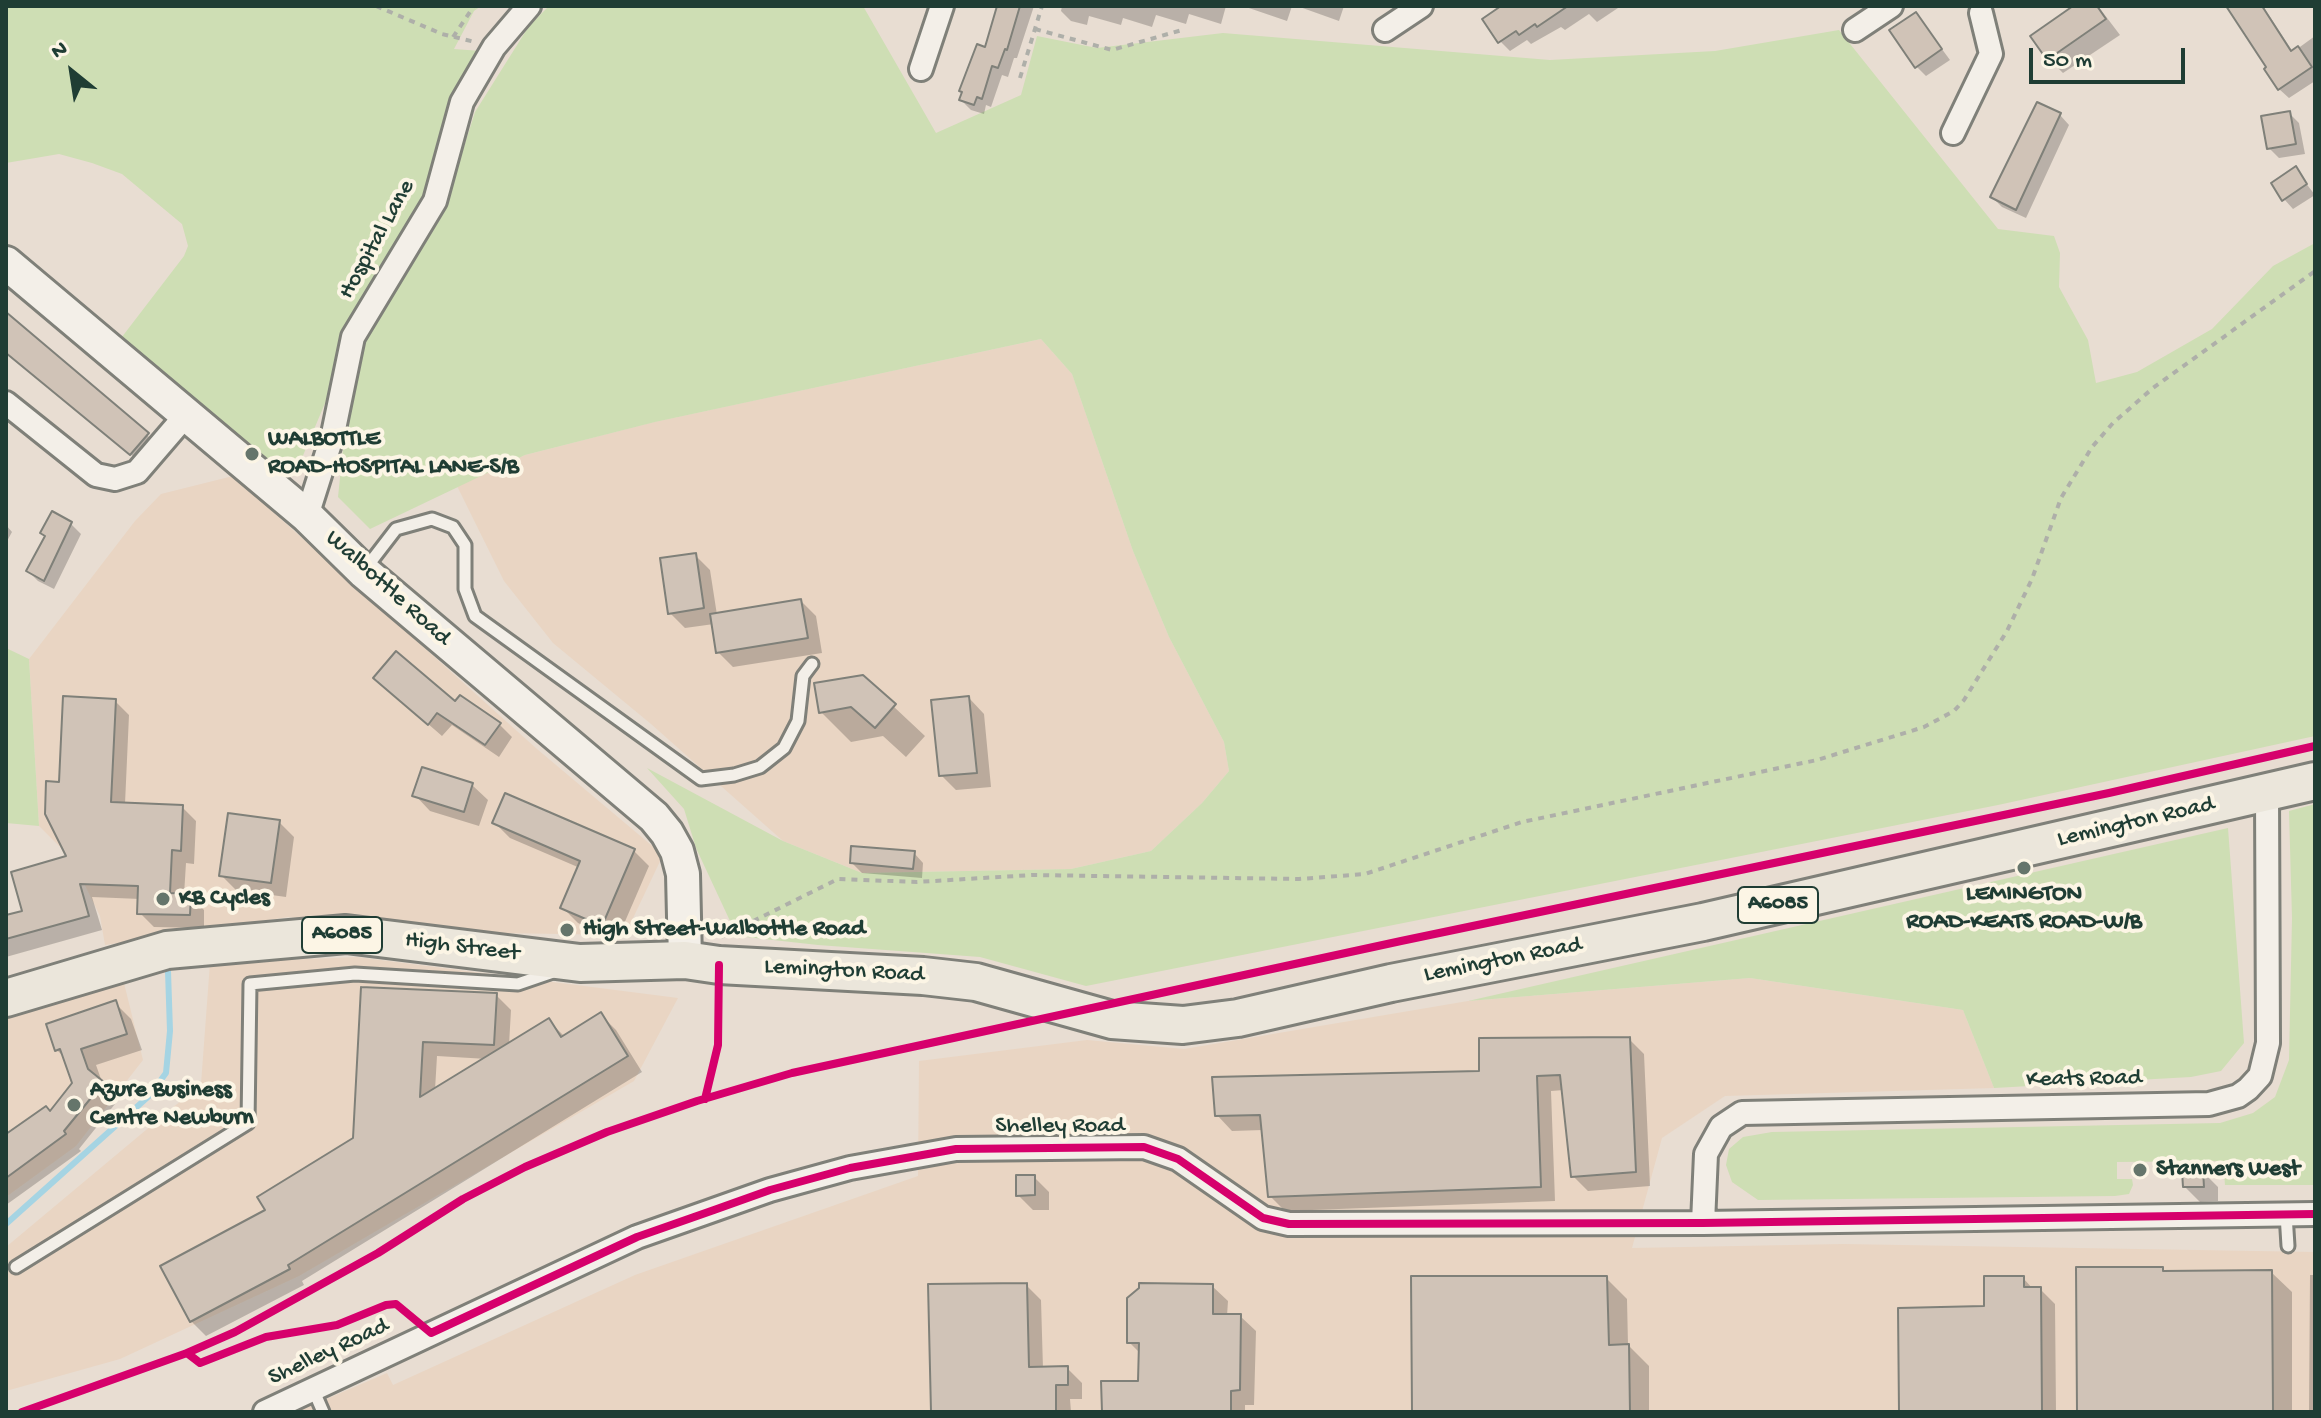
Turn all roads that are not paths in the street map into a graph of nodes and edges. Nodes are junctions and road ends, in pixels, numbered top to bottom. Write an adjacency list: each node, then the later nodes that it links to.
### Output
1 (529, 6): 13 (street, Hospital Lane)
2 (942, 6): 8 (street)
3 (1421, 6): 6 (street)
4 (1891, 6): 7 (street)
5 (1981, 8): 9 (street)
6 (1385, 30)
7 (1855, 30)
8 (921, 69)
9 (1953, 133)
10 (6, 263): 12 (street, Walbottle Road)
11 (6, 403): 12 (street)
12 (186, 415): 13 (street, Walbottle Road)
13 (307, 516): 14 (street, Walbottle Road)
14 (364, 572): 15 (lane); 18 (street, Walbottle Road)
15 (812, 664)
16 (2315, 781): 17 (main road, Lemington Road / A6085)
17 (2267, 794): 18 (main road, Lemington Road / A6085); 23 (street, Keats Road)
18 (698, 950): 19 (main road, High Street / A6085)
19 (580, 963): 20 (main road, High Street / A6085); 25 (lane)
20 (6, 998)
21 (2286, 1214): 22 (street, Shelley Road); 23 (street, Shelley Road); 24 (lane)
22 (2315, 1214)
23 (1703, 1223): 26 (street, Shelley Road)
24 (2288, 1246)
25 (16, 1267)
26 (313, 1389): 27 (street, Shelley Road); 28 (lane)
27 (265, 1412)
28 (323, 1412)

